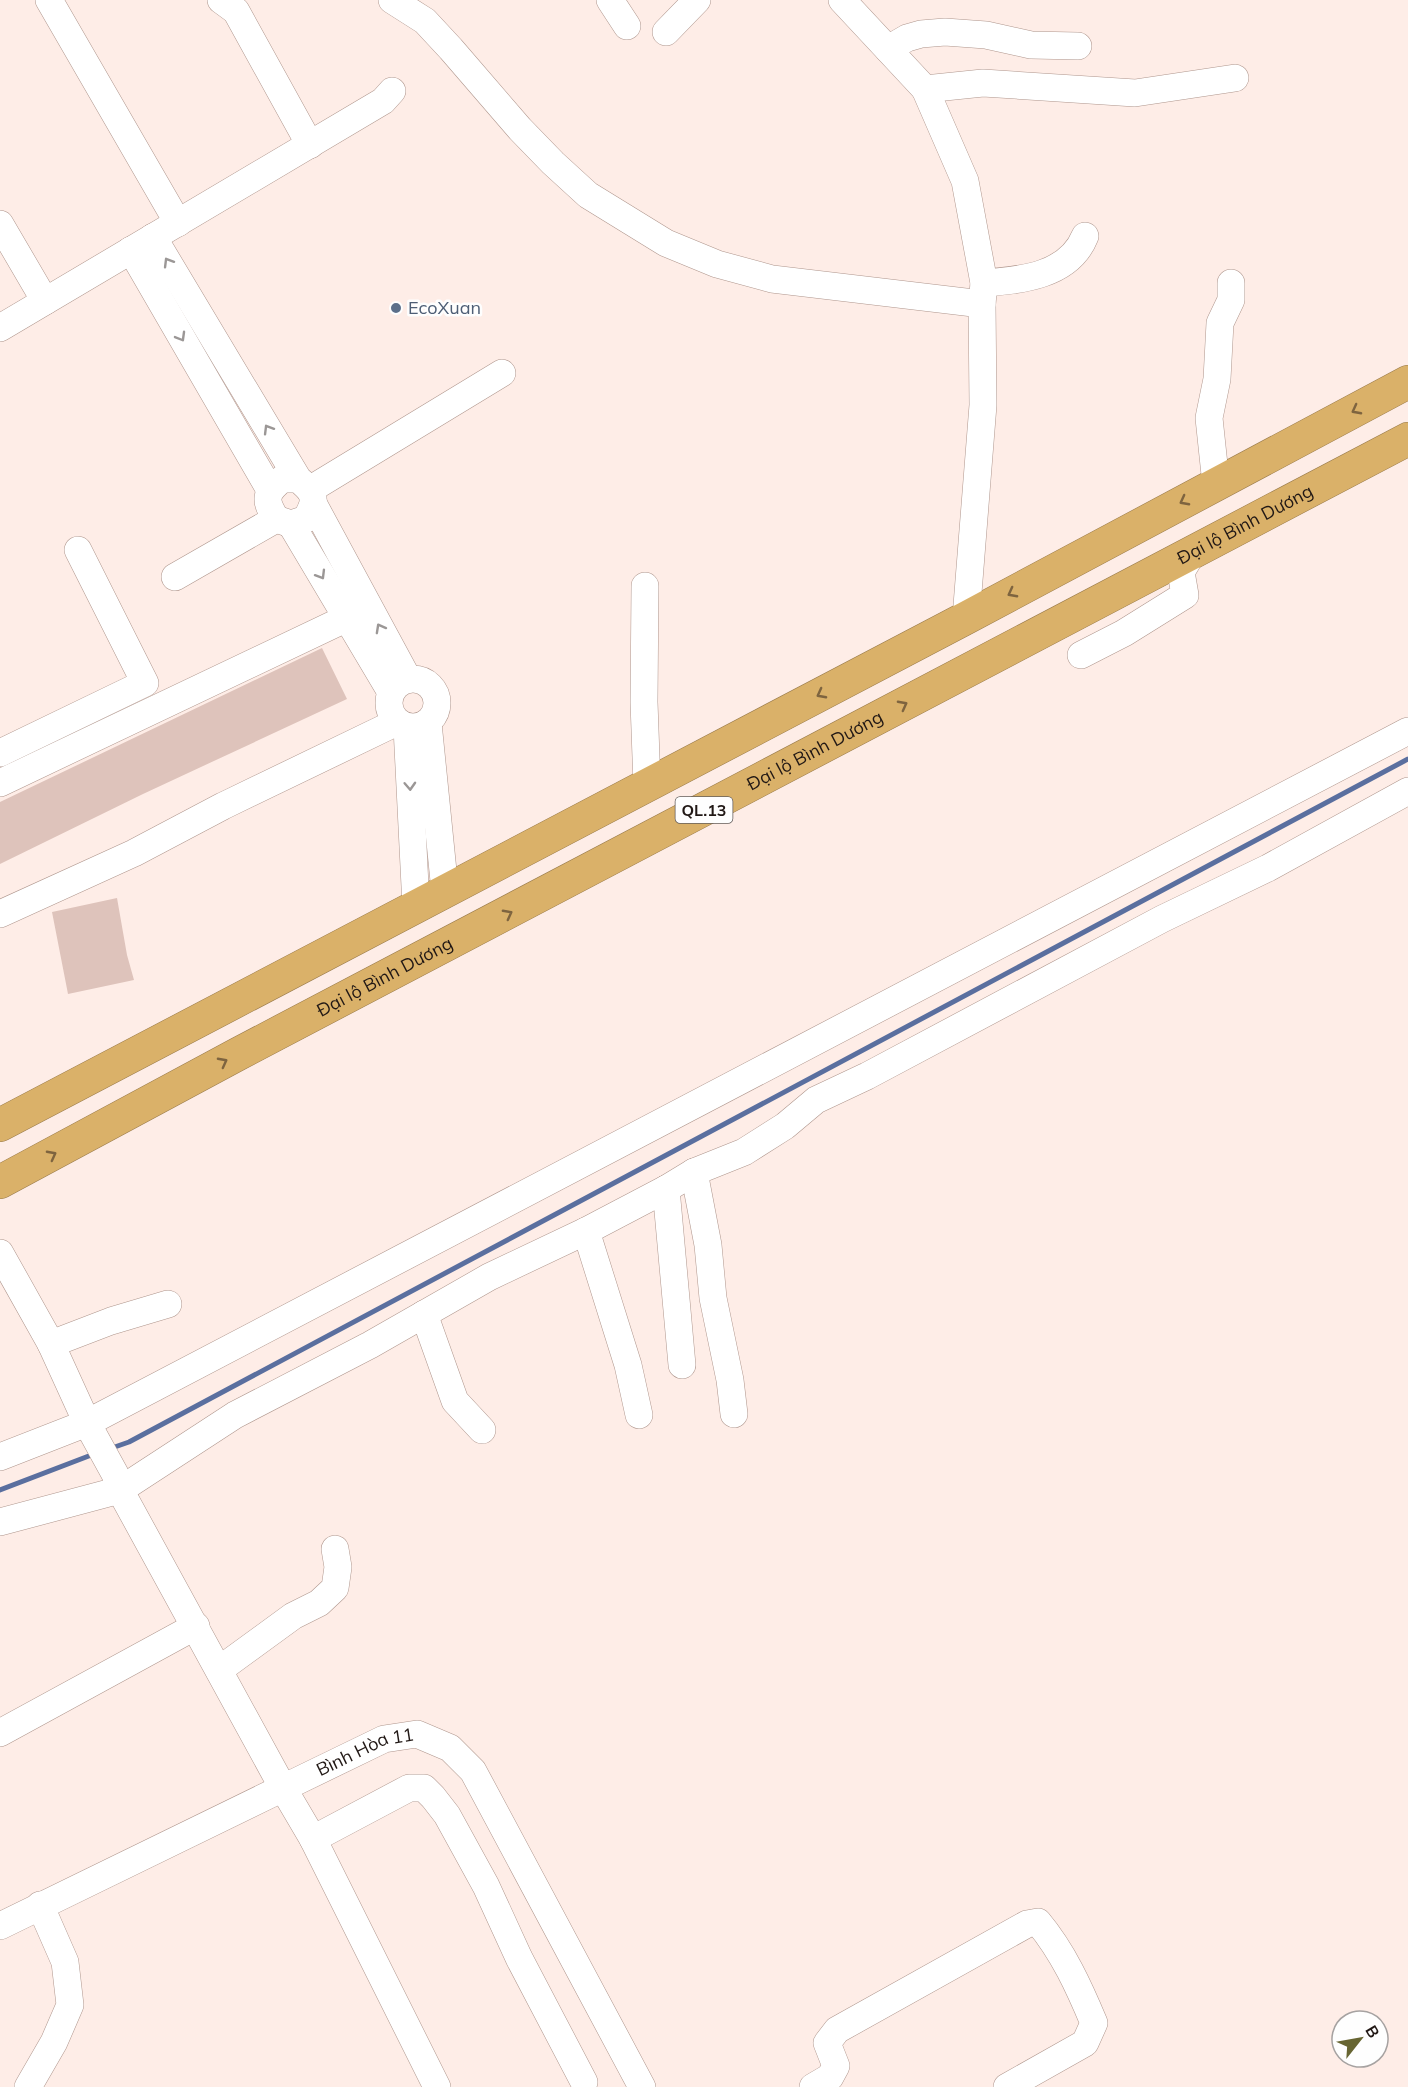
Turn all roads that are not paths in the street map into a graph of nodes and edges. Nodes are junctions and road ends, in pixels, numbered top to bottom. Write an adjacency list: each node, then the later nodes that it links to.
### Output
1 (49, 0): 15 (street)
2 (221, 0): 14 (street)
3 (392, 0): 20 (street)
4 (610, 0): 7 (street)
5 (697, 0): 8 (street)
6 (842, 0): 10 (street)
7 (627, 26)
8 (666, 32)
9 (1078, 46): 10 (street)
10 (888, 49): 12 (street)
11 (1235, 78): 12 (street)
12 (925, 89): 20 (street)
13 (392, 91): 14 (street)
14 (310, 144): 15 (street)
15 (178, 223): 18 (street)
16 (0, 224): 21 (street)
17 (1085, 236): 20 (street)
18 (142, 244): 21 (street); 27 (street, one-way to 27); 28 (street, one-way to 18)
19 (1231, 283): 26 (street)
20 (983, 293): 35 (street)
21 (45, 301): 22 (street)
22 (0, 328)
23 (502, 373): 28 (street)
24 (1408, 382): 26 (highway, QL.13, one-way to 26)
25 (1408, 439): 31 (highway, Đại lộ Bình Dương / QL.13)
26 (1216, 483): 35 (highway, QL.13, one-way to 35)
27 (270, 490): 28 (street); 29 (street)
28 (308, 491): 29 (street); 37 (street, one-way to 28)
29 (283, 522): 32 (street); 34 (street, one-way to 34)
30 (78, 550): 40 (street)
31 (1193, 552): 36 (street); 47 (highway, Đại lộ Bình Dương / QL.13, one-way to 31)
32 (175, 577)
33 (645, 586): 42 (street)
34 (346, 618): 37 (street); 41 (street)
35 (966, 618): 42 (highway, QL.13, one-way to 42)
36 (1081, 655)
37 (400, 685): 38 (street); 38 (street)
38 (411, 724): 44 (street); 45 (street, one-way to 45); 46 (street)
39 (1408, 731): 61 (street)
40 (0, 753)
41 (0, 783)
42 (647, 785): 44 (highway, QL.13)
43 (1408, 791): 50 (street)
44 (446, 891): 45 (highway, QL.13); 47 (highway)
45 (416, 906): 48 (highway); 49 (highway, QL.13)
46 (0, 914)
47 (469, 934): 48 (highway, Đại lộ Bình Dương / QL.13)
48 (440, 950): 51 (highway, Đại lộ Bình Dương / QL.13, one-way to 48)
49 (0, 1125)
50 (694, 1172): 52 (street); 60 (street)
51 (0, 1182)
52 (666, 1189): 53 (street); 58 (street)
53 (586, 1230): 56 (street); 59 (street)
54 (0, 1253): 57 (street)
55 (168, 1305): 57 (street)
56 (424, 1314): 62 (street); 64 (street)
57 (51, 1344): 61 (street)
58 (682, 1365)
59 (639, 1414)
60 (735, 1414)
61 (87, 1423): 63 (street); 64 (street)
62 (482, 1430)
63 (0, 1457)
64 (118, 1482): 65 (street); 67 (street)
65 (0, 1522)
66 (335, 1549): 68 (street)
67 (196, 1626): 68 (street); 69 (street)
68 (219, 1670): 70 (street)
69 (0, 1733)
70 (283, 1788): 71 (street); 72 (street, Bình Hòa 11); 77 (street, Bình Hòa 11)
71 (312, 1839): 74 (street); 76 (street)
72 (40, 1905): 73 (street, Bình Hòa 11); 75 (street)
73 (0, 1926)
74 (580, 2085)
75 (28, 2087)
76 (437, 2087)
77 (642, 2087)
78 (813, 2087): 79 (street)
79 (1007, 2087)

